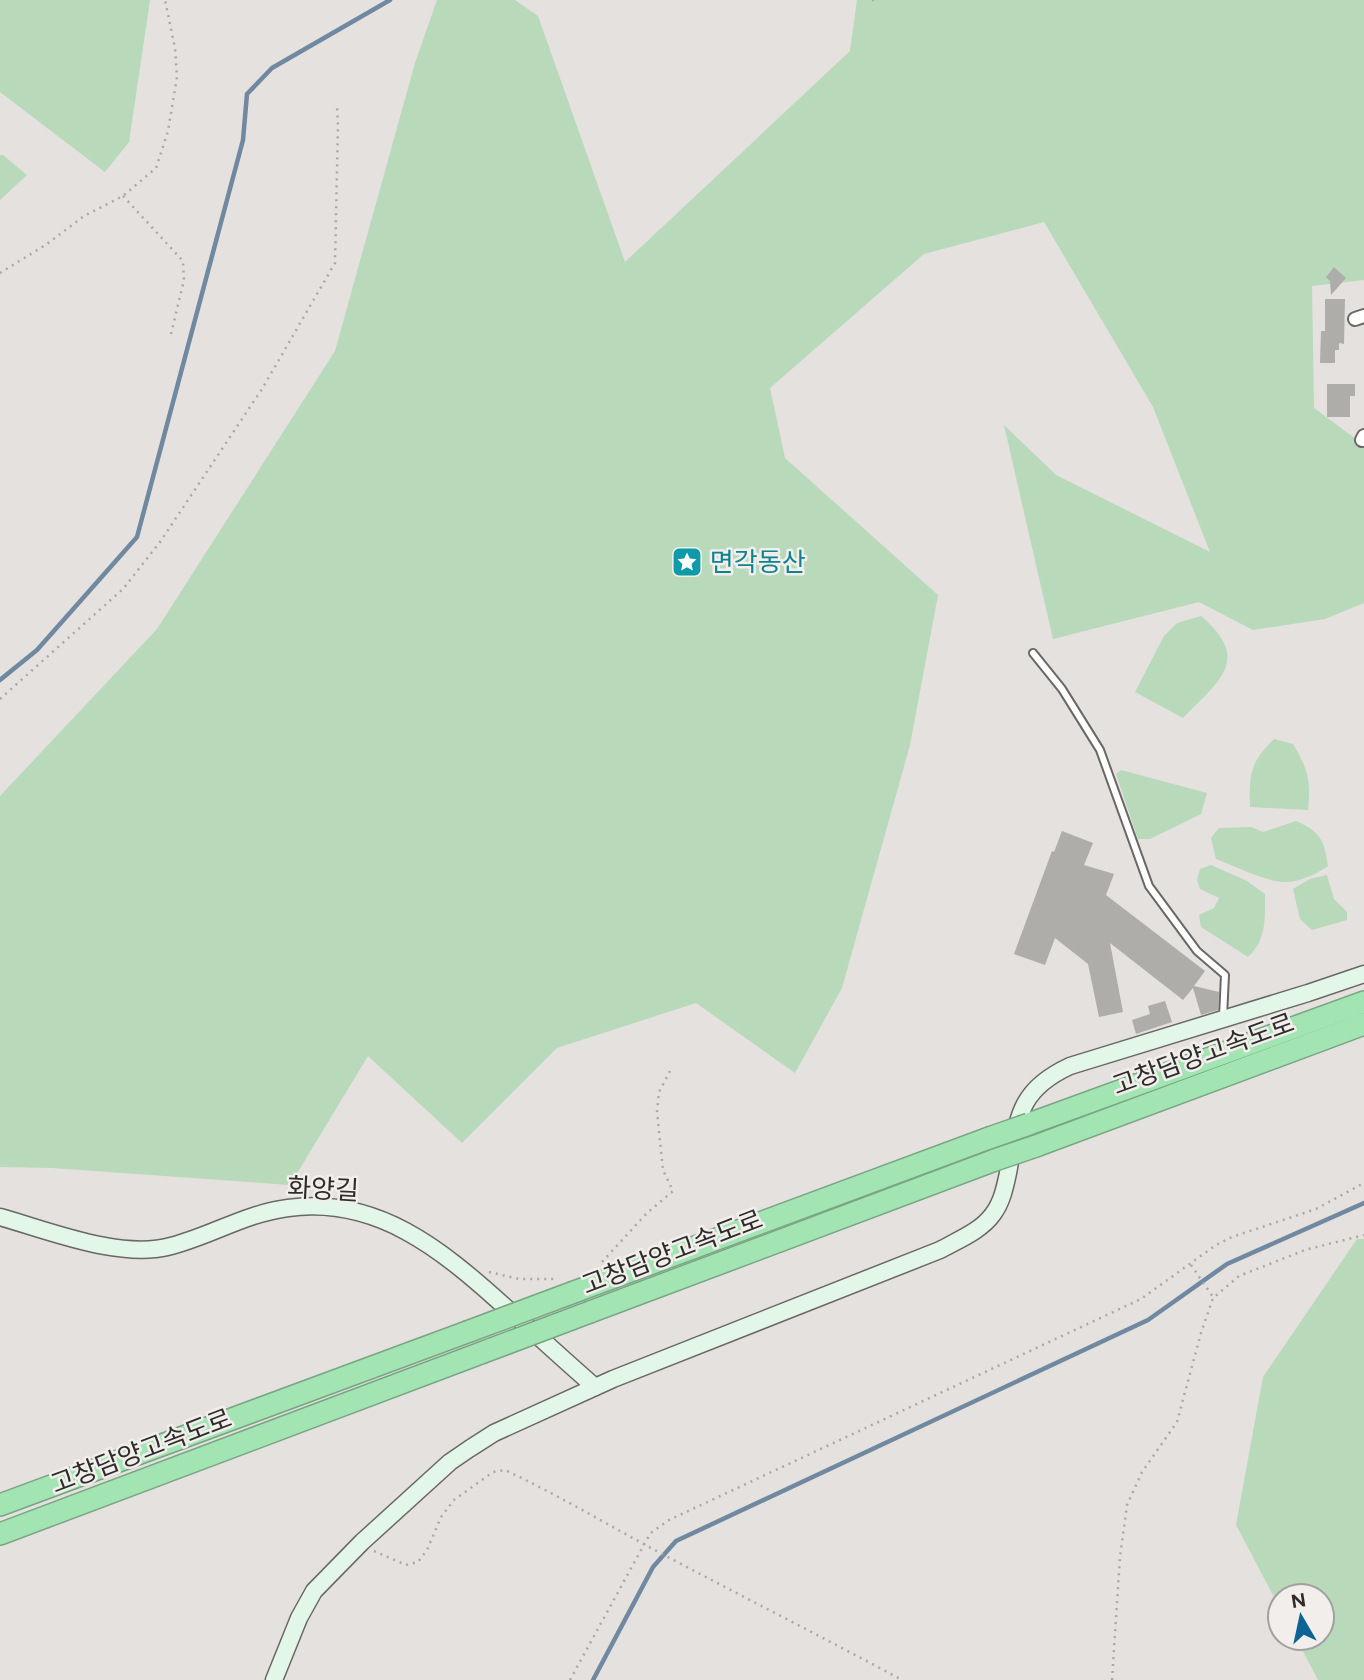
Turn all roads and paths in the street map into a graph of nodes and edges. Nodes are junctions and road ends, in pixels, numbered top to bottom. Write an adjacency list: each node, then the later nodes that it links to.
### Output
1 (165, 0): 3 (path)
2 (337, 106): 7 (path)
3 (123, 196): 4 (path); 5 (path)
4 (0, 272)
5 (171, 334)
6 (1033, 653): 10 (lane)
7 (0, 699)
8 (1364, 974): 10 (street)
9 (1364, 1002): 19 (highway, 고창담양고속도로, bridge)
10 (1223, 1019): 21 (street)
11 (1364, 1024): 23 (highway, 고창담양고속도로, bridge)
12 (670, 1071): 16 (path)
13 (1364, 1183): 17 (path)
14 (0, 1217): 18 (street, 화양길)
15 (1364, 1235): 20 (path)
16 (600, 1264)
17 (1191, 1265): 20 (path); 25 (path)
18 (464, 1270): 19 (path); 21 (street, 화양길)
19 (568, 1286): 22 (highway, 고창담양고속도로, bridge)
20 (1213, 1298): 29 (path)
21 (595, 1387): 24 (street)
22 (0, 1505)
23 (0, 1534)
24 (362, 1542): 25 (path); 26 (street)
25 (644, 1544): 27 (path); 28 (path)
26 (274, 1680)
27 (570, 1680)
28 (902, 1680)
29 (1112, 1680)

